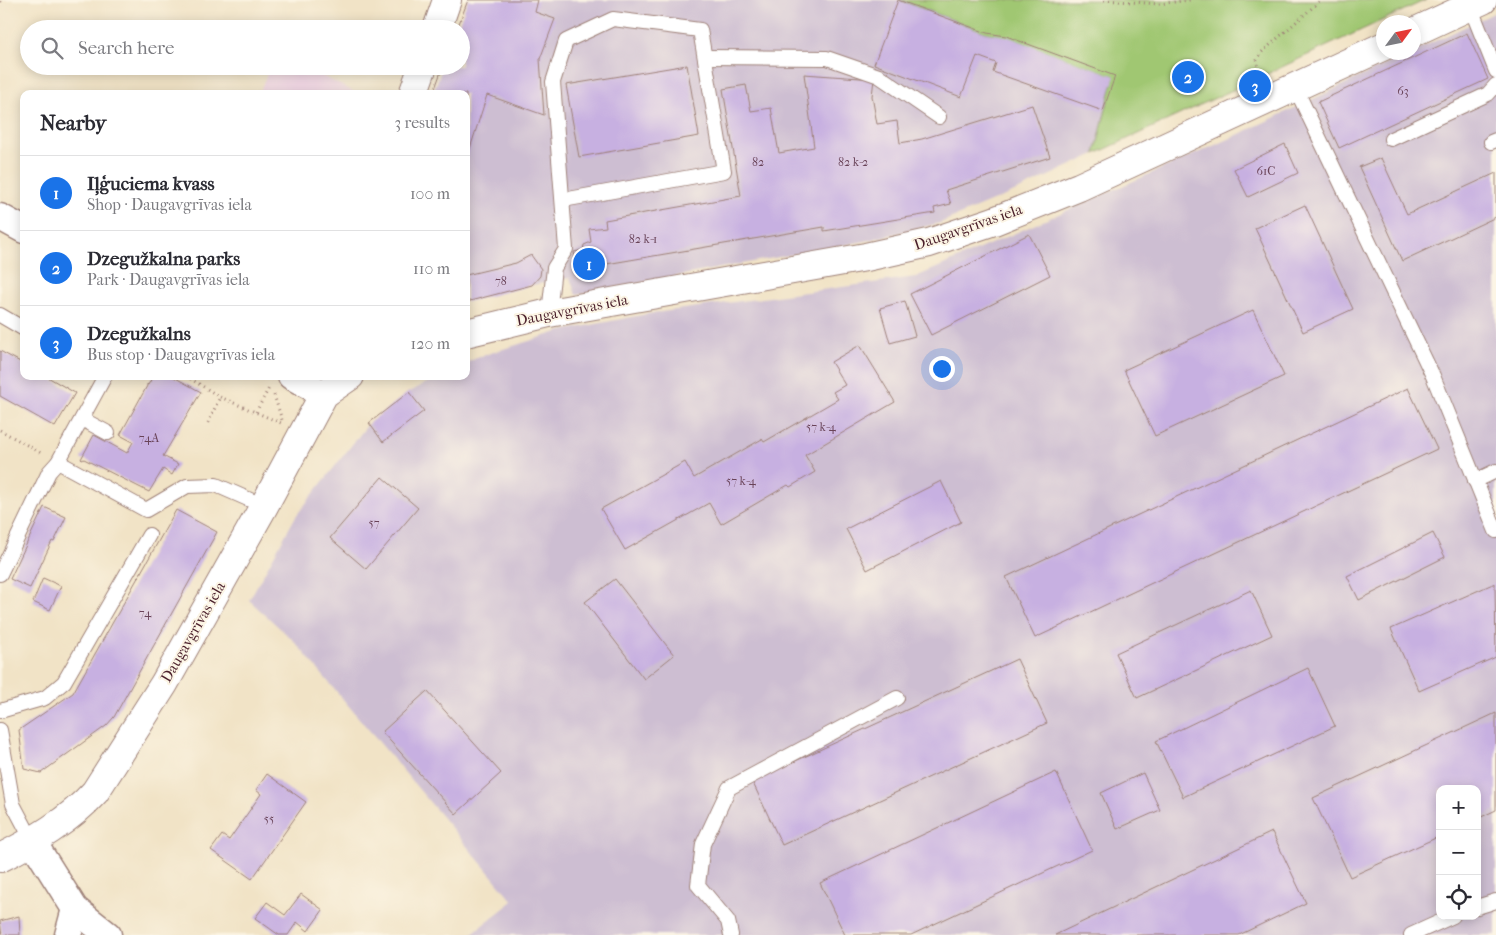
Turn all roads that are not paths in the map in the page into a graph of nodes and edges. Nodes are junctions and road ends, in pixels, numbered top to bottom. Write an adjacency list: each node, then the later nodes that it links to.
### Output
1 (447, 0): 3 (main road)
2 (1477, 3): 4 (main road); 7 (lane)
3 (440, 20)
4 (1421, 29)
5 (1376, 50): 10 (main road, Daugavgrīvas iela)
6 (704, 57): 12 (lane); 14 (lane); 14 (lane)
7 (1496, 71)
8 (420, 75): 11 (main road)
9 (1496, 85): 13 (lane)
10 (1295, 87): 17 (main road, Daugavgrīvas iela); 29 (lane)
11 (414, 90)
12 (939, 117)
13 (1392, 139)
14 (563, 200): 17 (lane)
15 (0, 217): 16 (street)
16 (20, 228)
17 (549, 313): 20 (main road, Daugavgrīvas iela)
18 (0, 315): 19 (lane)
19 (20, 327)
20 (470, 333)
21 (102, 380): 25 (lane)
22 (306, 380): 24 (street)
23 (339, 380): 24 (main road, Daugavgrīvas iela)
24 (325, 385): 30 (main road, Daugavgrīvas iela)
25 (82, 419): 26 (lane); 27 (lane)
26 (108, 433)
27 (58, 462): 30 (lane); 33 (lane)
28 (1496, 471): 29 (lane)
29 (1475, 481): 31 (lane)
30 (264, 506): 37 (main road, Daugavgrīvas iela)
31 (1496, 531)
32 (149, 535): 35 (lane)
33 (0, 574)
34 (897, 698): 45 (lane)
35 (0, 711)
36 (0, 730): 37 (lane)
37 (33, 842): 38 (main road, Daugavgrīvas iela); 41 (street)
38 (0, 858)
39 (1496, 901): 40 (lane)
40 (1481, 907)
41 (75, 908): 43 (street); 44 (street)
42 (1444, 920): 46 (lane)
43 (68, 935)
44 (108, 935)
45 (731, 935)
46 (1411, 935)

